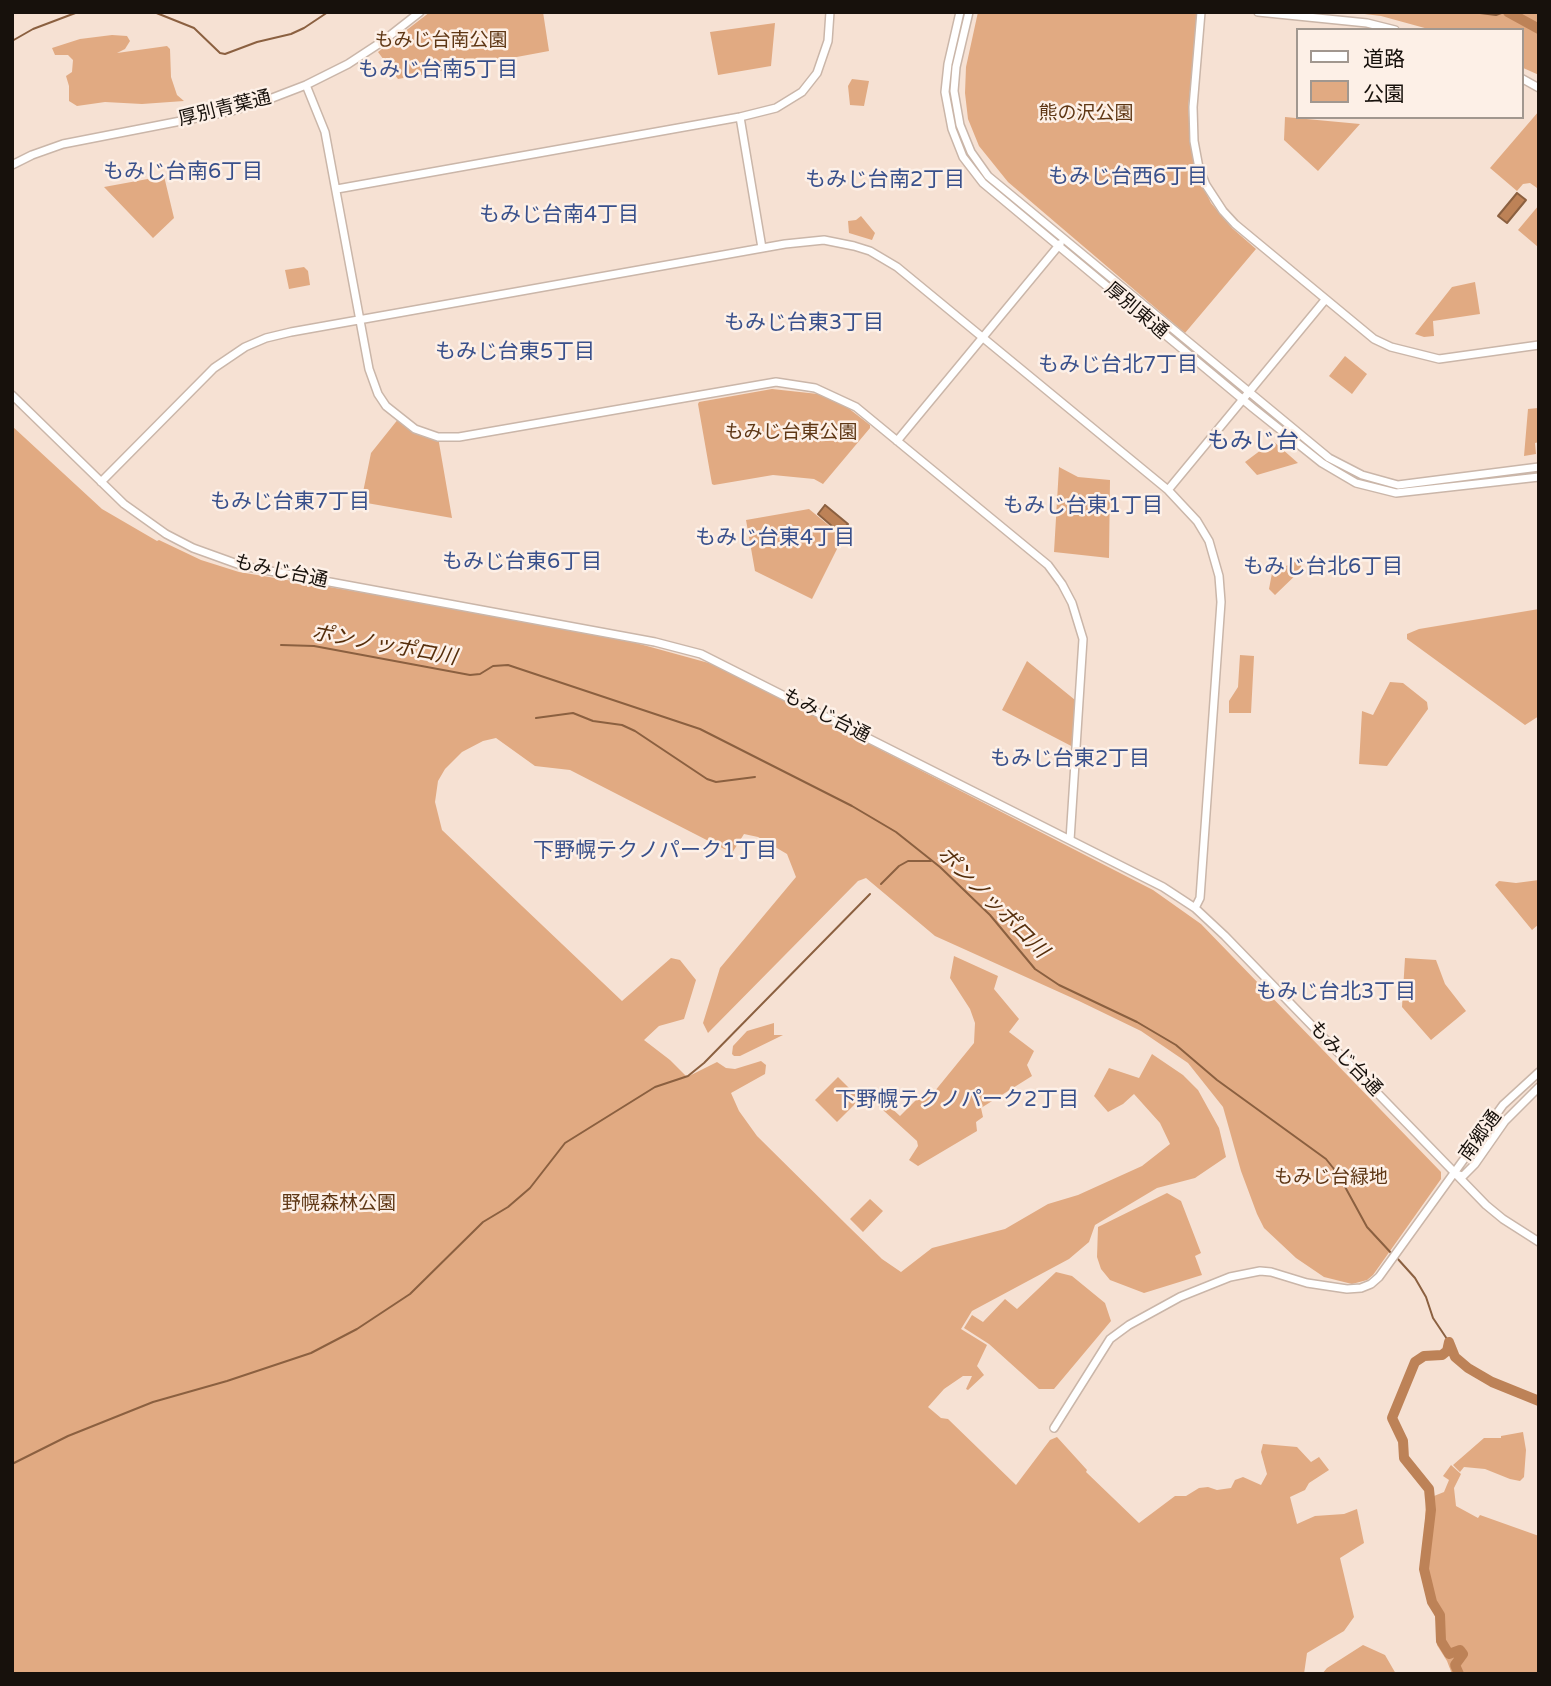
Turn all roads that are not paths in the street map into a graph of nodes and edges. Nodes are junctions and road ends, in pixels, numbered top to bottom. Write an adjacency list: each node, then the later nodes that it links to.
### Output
1 (420, 12): 9 (street, 厚別青葉通)
2 (830, 12): 11 (street)
3 (960, 12): 14 (street, 厚別東通)
4 (969, 12): 14 (street, 厚別東通)
5 (1201, 12): 16 (street)
6 (1258, 12): 7 (street)
7 (1387, 28)
8 (1523, 79): 10 (street)
9 (306, 85): 12 (street, 厚別青葉通); 13 (street)
10 (1539, 88)
11 (740, 117): 13 (street); 15 (street)
12 (12, 165)
13 (337, 189): 17 (street)
14 (1061, 243): 18 (street); 21 (street, 厚別東通)
15 (762, 248): 17 (street); 18 (street)
16 (1325, 300): 19 (street); 21 (street)
17 (358, 321): 22 (street); 25 (street)
18 (982, 338): 22 (street); 26 (street)
19 (1539, 345)
20 (12, 395): 25 (street, もみじ台通)
21 (1246, 397): 23 (street, 厚別東通); 24 (street, 厚別東通); 26 (street)
22 (897, 441): 27 (street)
23 (1539, 467)
24 (1539, 477)
25 (101, 482): 27 (street, もみじ台通)
26 (1168, 491): 28 (street)
27 (1070, 840): 28 (street, もみじ台通)
28 (1195, 908): 31 (street, もみじ台通)
29 (1539, 1072): 31 (street, 南郷通)
30 (1539, 1087): 31 (street, 南郷通)
31 (1455, 1173): 32 (street, もみじ台通); 33 (street)
32 (1539, 1242)
33 (1055, 1428)

